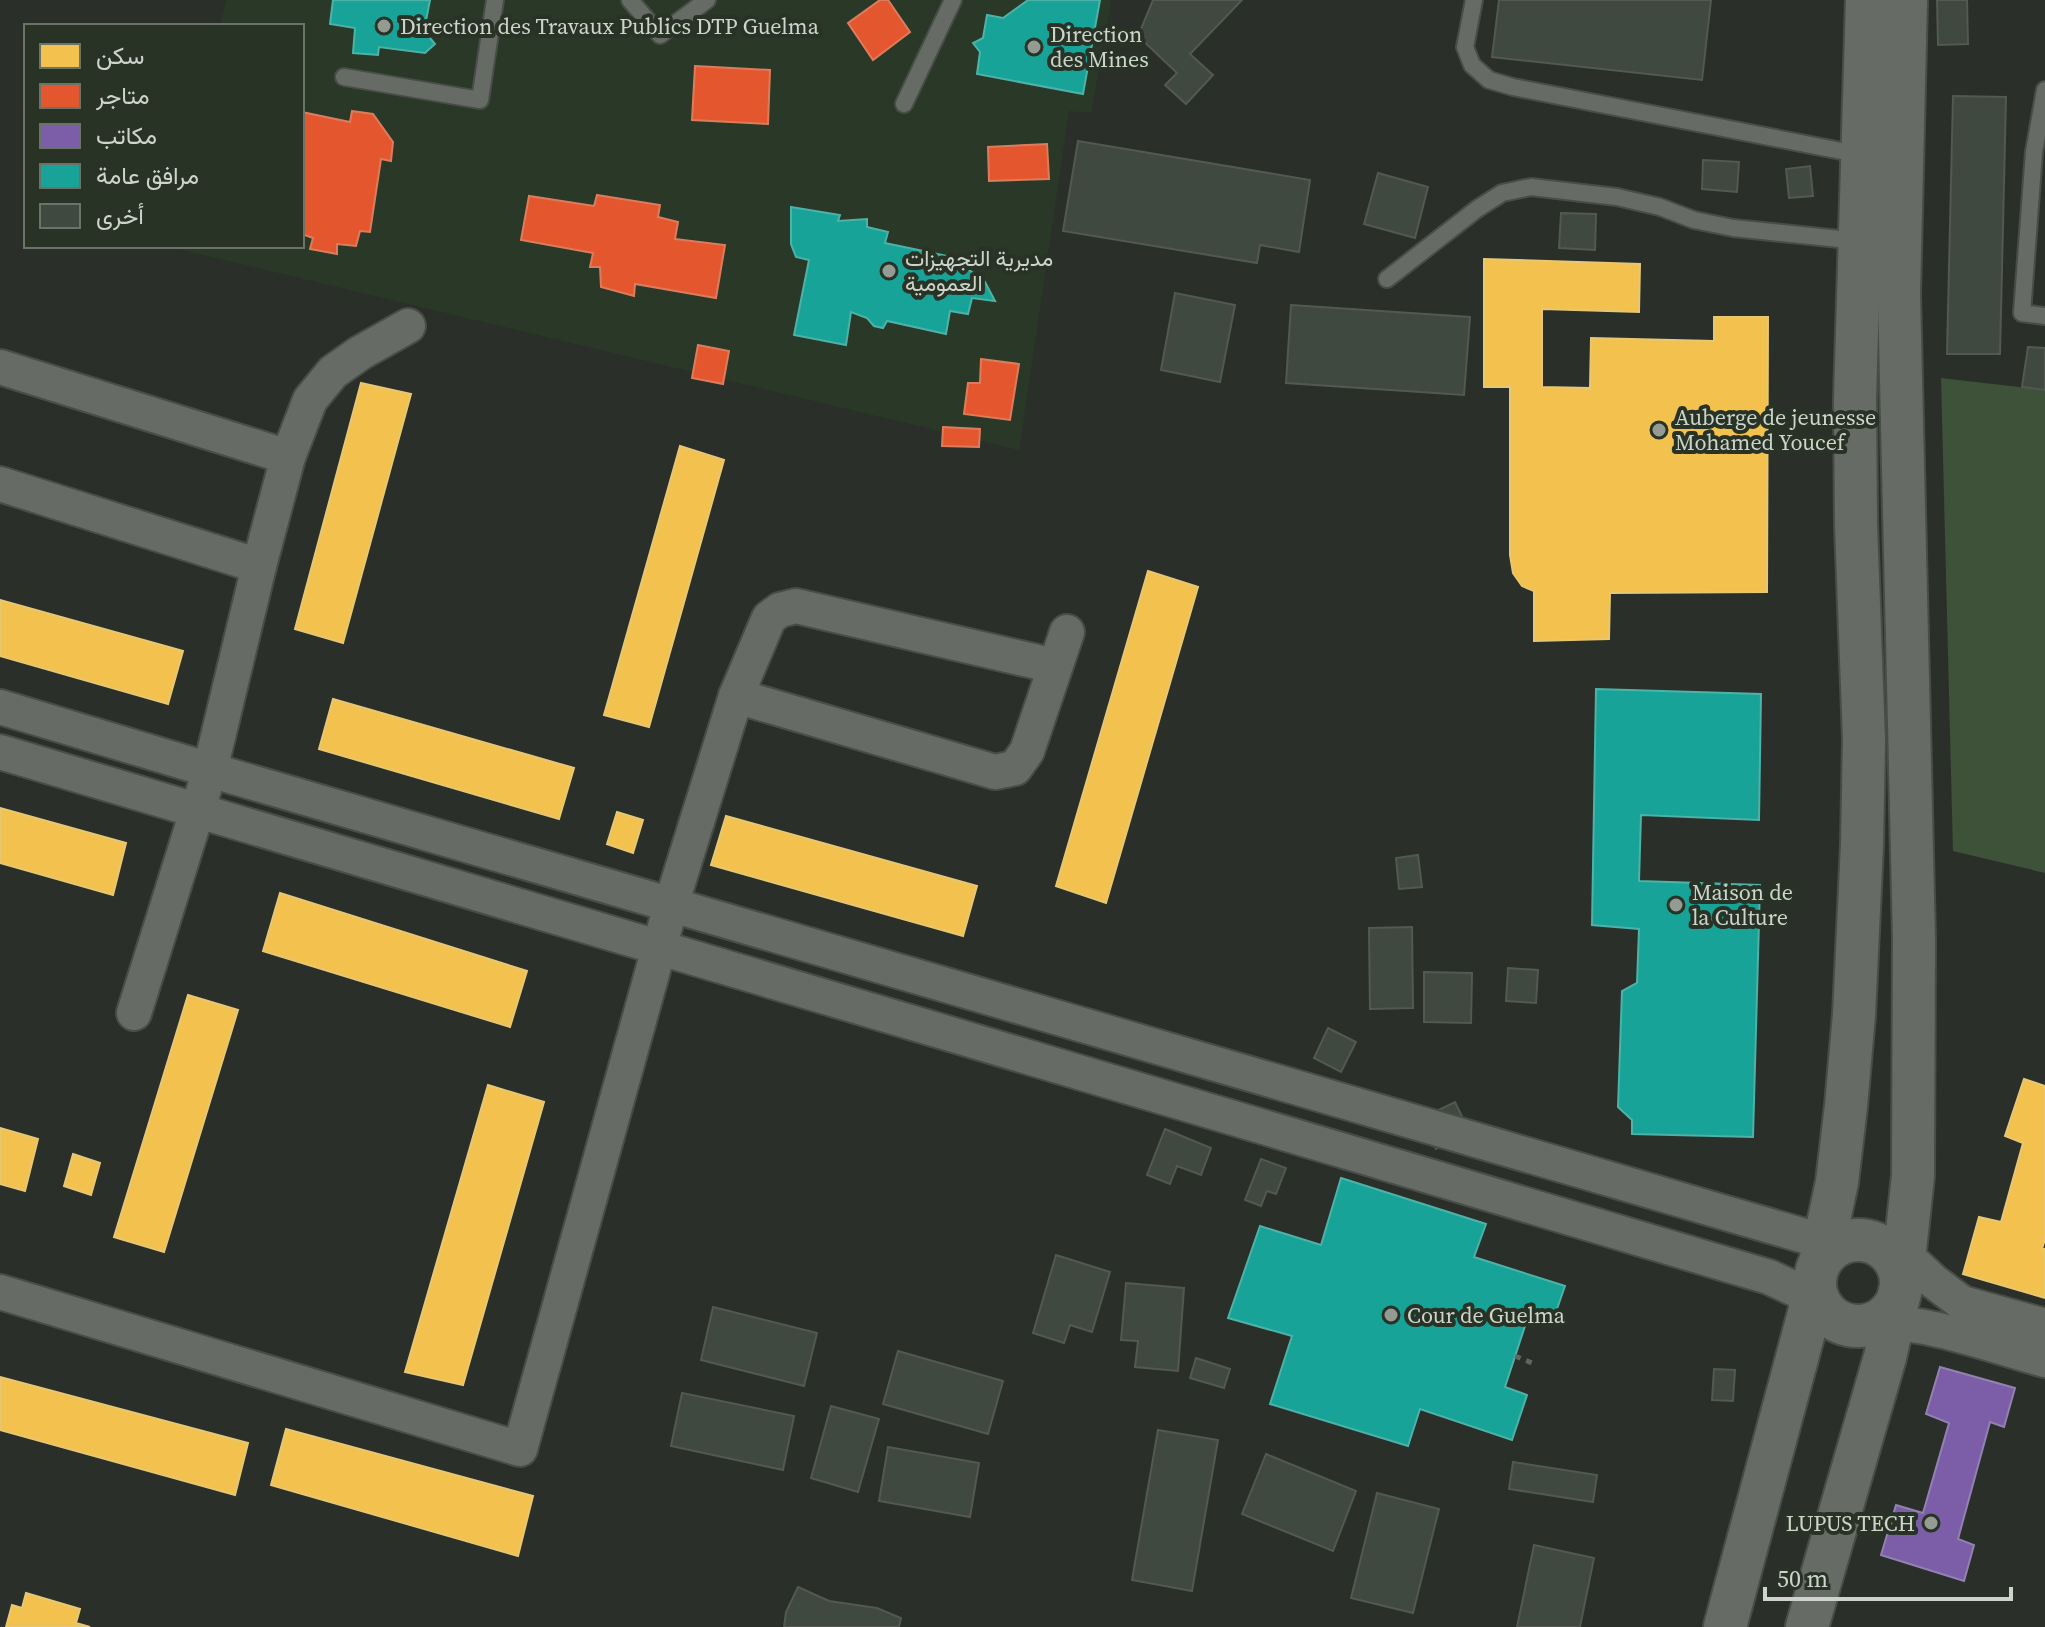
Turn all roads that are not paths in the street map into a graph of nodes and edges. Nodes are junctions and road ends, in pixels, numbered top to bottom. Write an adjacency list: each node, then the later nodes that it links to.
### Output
1 (495, 0): 8 (lane)
2 (630, 0): 3 (lane)
3 (707, 0)
4 (953, 0): 10 (lane)
5 (1474, 0): 12 (lane)
6 (1867, 0): 12 (street)
7 (1906, 0): 31 (street)
8 (344, 77)
9 (2045, 90): 11 (lane)
10 (904, 104)
11 (2040, 152): 15 (lane)
12 (1863, 155): 13 (street)
13 (1861, 241): 14 (lane); 31 (street)
14 (1387, 279)
15 (2045, 316)
16 (408, 326): 18 (street)
17 (0, 367): 18 (street)
18 (288, 457): 20 (street)
19 (0, 484): 20 (street)
20 (259, 566): 26 (street)
21 (1067, 632): 22 (street)
22 (1055, 666): 23 (street); 23 (street)
23 (736, 696): 28 (street)
24 (0, 707): 26 (street)
25 (0, 752): 27 (street)
26 (210, 770): 27 (street); 28 (street)
27 (196, 810): 29 (street); 30 (street)
28 (671, 905): 29 (street); 31 (street)
29 (660, 949): 31 (street); 32 (street)
30 (134, 1013)
31 (1855, 1280): 33 (street); 34 (street); 35 (street); 36 (street)
32 (0, 1292)
33 (2045, 1326)
34 (2045, 1360)
35 (1725, 1627)
36 (1807, 1627)

